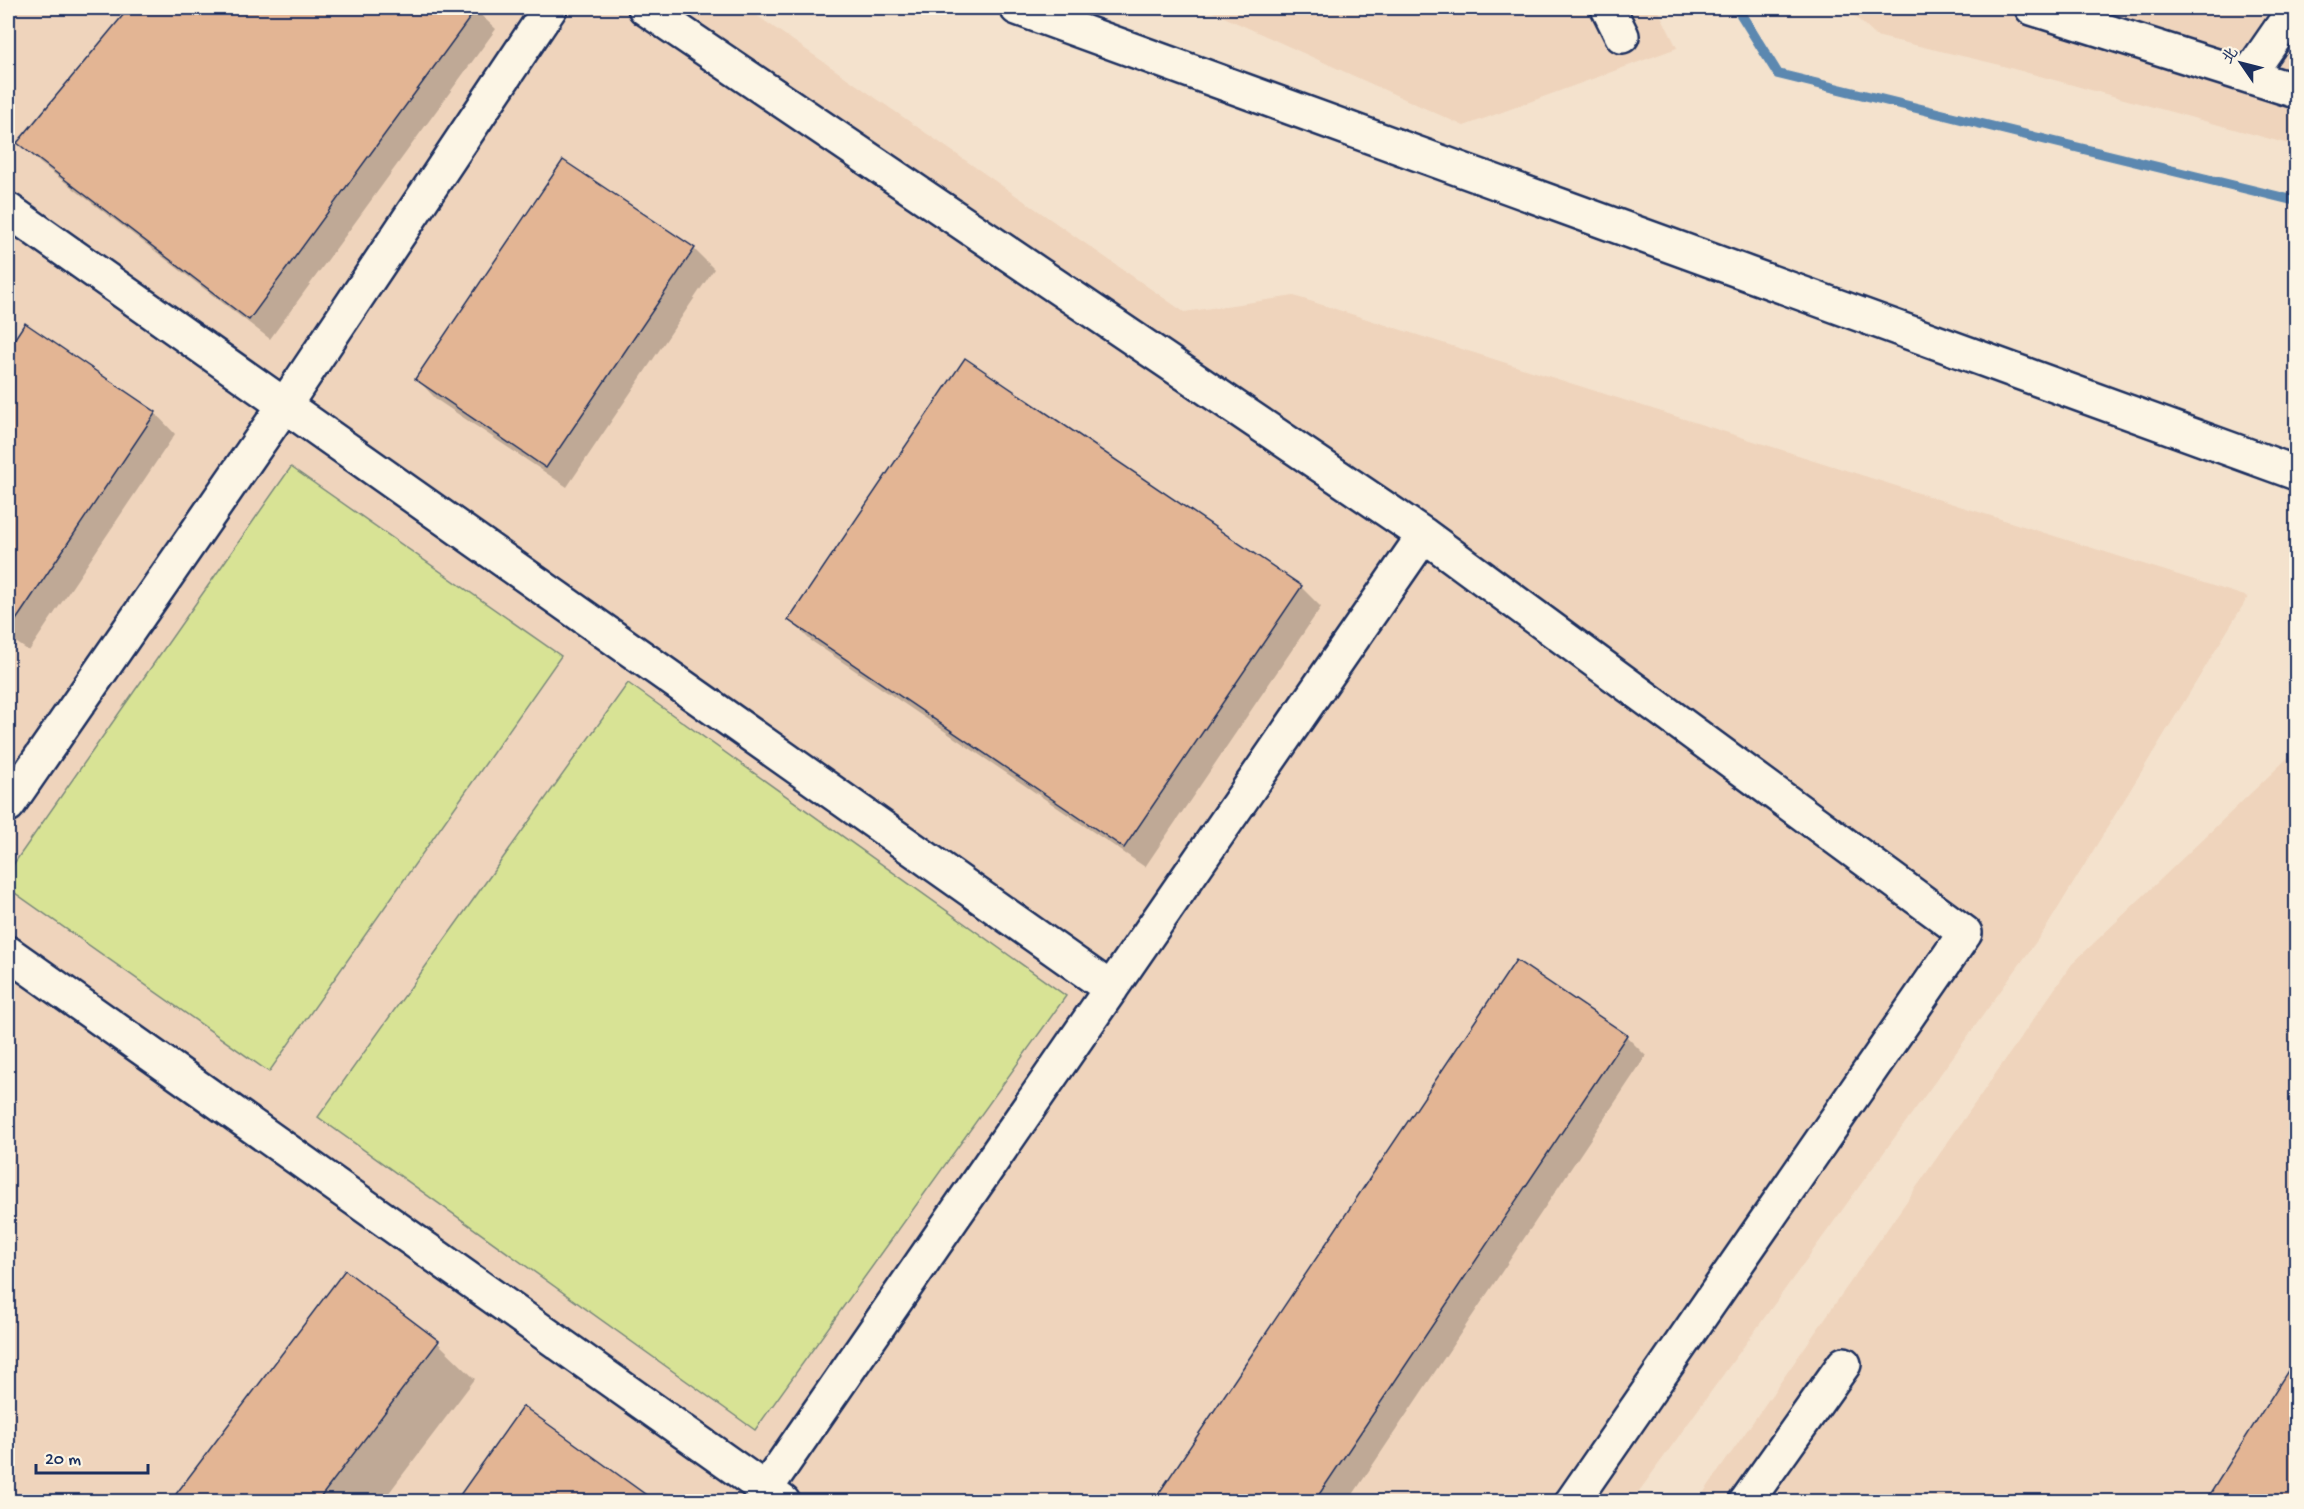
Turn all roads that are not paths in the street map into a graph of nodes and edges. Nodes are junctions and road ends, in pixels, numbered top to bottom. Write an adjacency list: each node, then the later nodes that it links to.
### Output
1 (550, 8): 9 (street)
2 (645, 8): 11 (street)
3 (1017, 8): 10 (street)
4 (2032, 8): 6 (street)
5 (2295, 8): 6 (street)
6 (2248, 76): 7 (street)
7 (2296, 91)
8 (8, 210): 9 (street)
9 (284, 406): 12 (street); 14 (street)
10 (2296, 473)
11 (1424, 535): 14 (street); 17 (street)
12 (8, 805)
13 (8, 953): 16 (street)
14 (1111, 989): 16 (street)
15 (1845, 1364): 18 (street)
16 (774, 1496)
17 (1572, 1502)
18 (1746, 1502)

